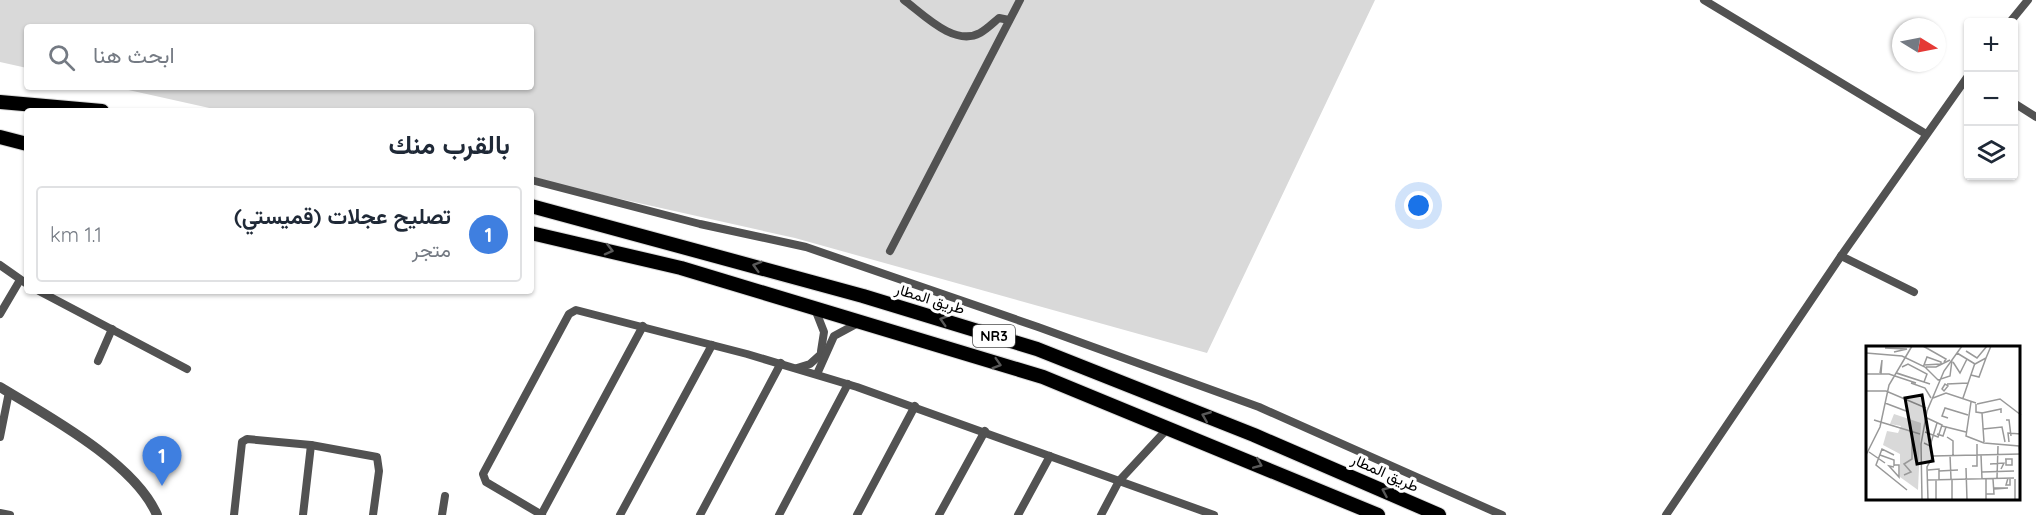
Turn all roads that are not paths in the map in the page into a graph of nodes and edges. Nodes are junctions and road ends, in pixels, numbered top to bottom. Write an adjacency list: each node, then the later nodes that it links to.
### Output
1 (903, 0): 8 (street)
2 (1020, 0): 8 (street)
3 (1704, 0): 6 (street)
4 (1726, 0): 6 (street)
5 (2028, 0): 7 (street)
6 (1721, 10): 14 (street)
7 (2013, 18)
8 (1009, 20): 20 (street)
9 (1964, 82): 14 (street)
10 (0, 102): 12 (highway)
11 (2018, 107): 13 (street)
12 (68, 108)
13 (2036, 117)
14 (1926, 134): 21 (street)
15 (0, 137): 16 (highway)
16 (24, 143)
17 (534, 181): 69 (street)
18 (534, 208): 68 (highway, طريق المطار / NR3, one-way to 18)
19 (534, 232): 26 (highway, NR3, one-way to 26)
20 (891, 251)
21 (1841, 256): 24 (street); 70 (street)
22 (0, 265): 23 (street)
23 (23, 282): 27 (street)
24 (1914, 292)
25 (45, 294): 30 (street)
26 (815, 308): 28 (highway, NR3); 32 (street)
27 (0, 314)
28 (860, 322): 32 (street); 42 (highway, NR3, one-way to 42)
29 (643, 326): 31 (street); 57 (street); 57 (street)
30 (112, 329): 33 (street); 36 (street)
31 (712, 345): 34 (street); 58 (street)
32 (822, 356): 35 (street); 37 (street); 38 (street)
33 (98, 361)
34 (782, 363): 35 (street); 59 (street)
35 (797, 368): 37 (street)
36 (187, 369)
37 (815, 374): 38 (street)
38 (830, 378): 39 (street)
39 (848, 384): 41 (street); 60 (street)
40 (4, 389): 44 (street); 52 (street)
41 (915, 406): 43 (street); 61 (street)
42 (1169, 427): 47 (street); 67 (highway, NR3, one-way to 67)
43 (985, 431): 46 (street); 62 (street)
44 (0, 437)
45 (311, 445): 53 (street); 54 (street); 55 (street)
46 (1050, 456): 47 (street); 63 (street)
47 (1119, 481): 49 (street); 64 (street)
48 (445, 496): 56 (street)
49 (1187, 505): 65 (street); 66 (street)
50 (0, 513): 51 (street)
51 (10, 515)
52 (157, 515)
53 (234, 515)
54 (303, 515)
55 (373, 515)
56 (442, 515)
57 (541, 515)
58 (620, 515)
59 (700, 515)
60 (779, 515)
61 (857, 515)
62 (939, 515)
63 (1018, 515)
64 (1101, 515)
65 (1182, 515)
66 (1214, 515)
67 (1378, 515)
68 (1439, 515)
69 (1502, 515)
70 (1666, 515)

